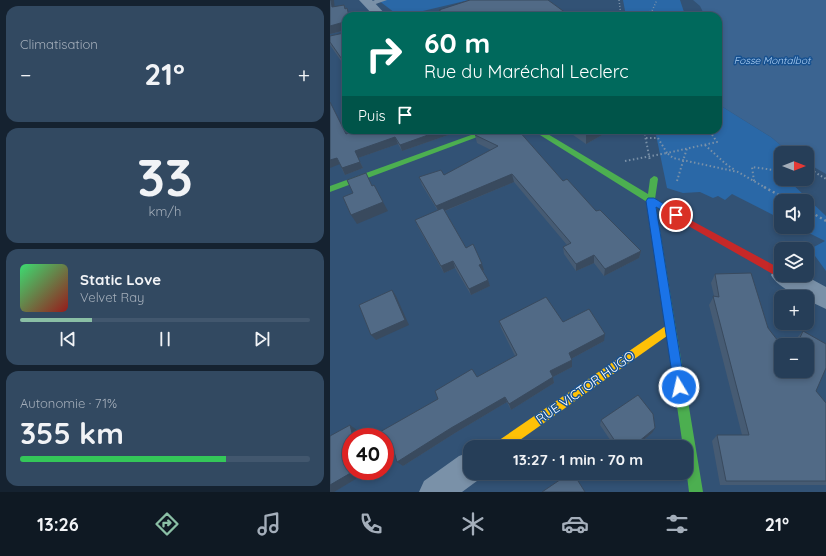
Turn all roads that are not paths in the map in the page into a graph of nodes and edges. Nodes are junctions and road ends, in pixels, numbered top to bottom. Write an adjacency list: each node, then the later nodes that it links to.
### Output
1 (384, 0): 2 (lane)
2 (368, 2): 3 (street)
3 (378, 12)
4 (481, 134): 7 (street)
5 (542, 134): 8 (street)
6 (654, 179): 8 (street)
7 (330, 189)
8 (651, 201): 9 (street); 12 (street)
9 (774, 270)
10 (796, 282): 11 (street)
11 (826, 299)
12 (670, 328): 13 (street, RUE VICTOR HUGO); 16 (street)
13 (509, 440)
14 (463, 472): 15 (street)
15 (435, 492)
16 (696, 492)

